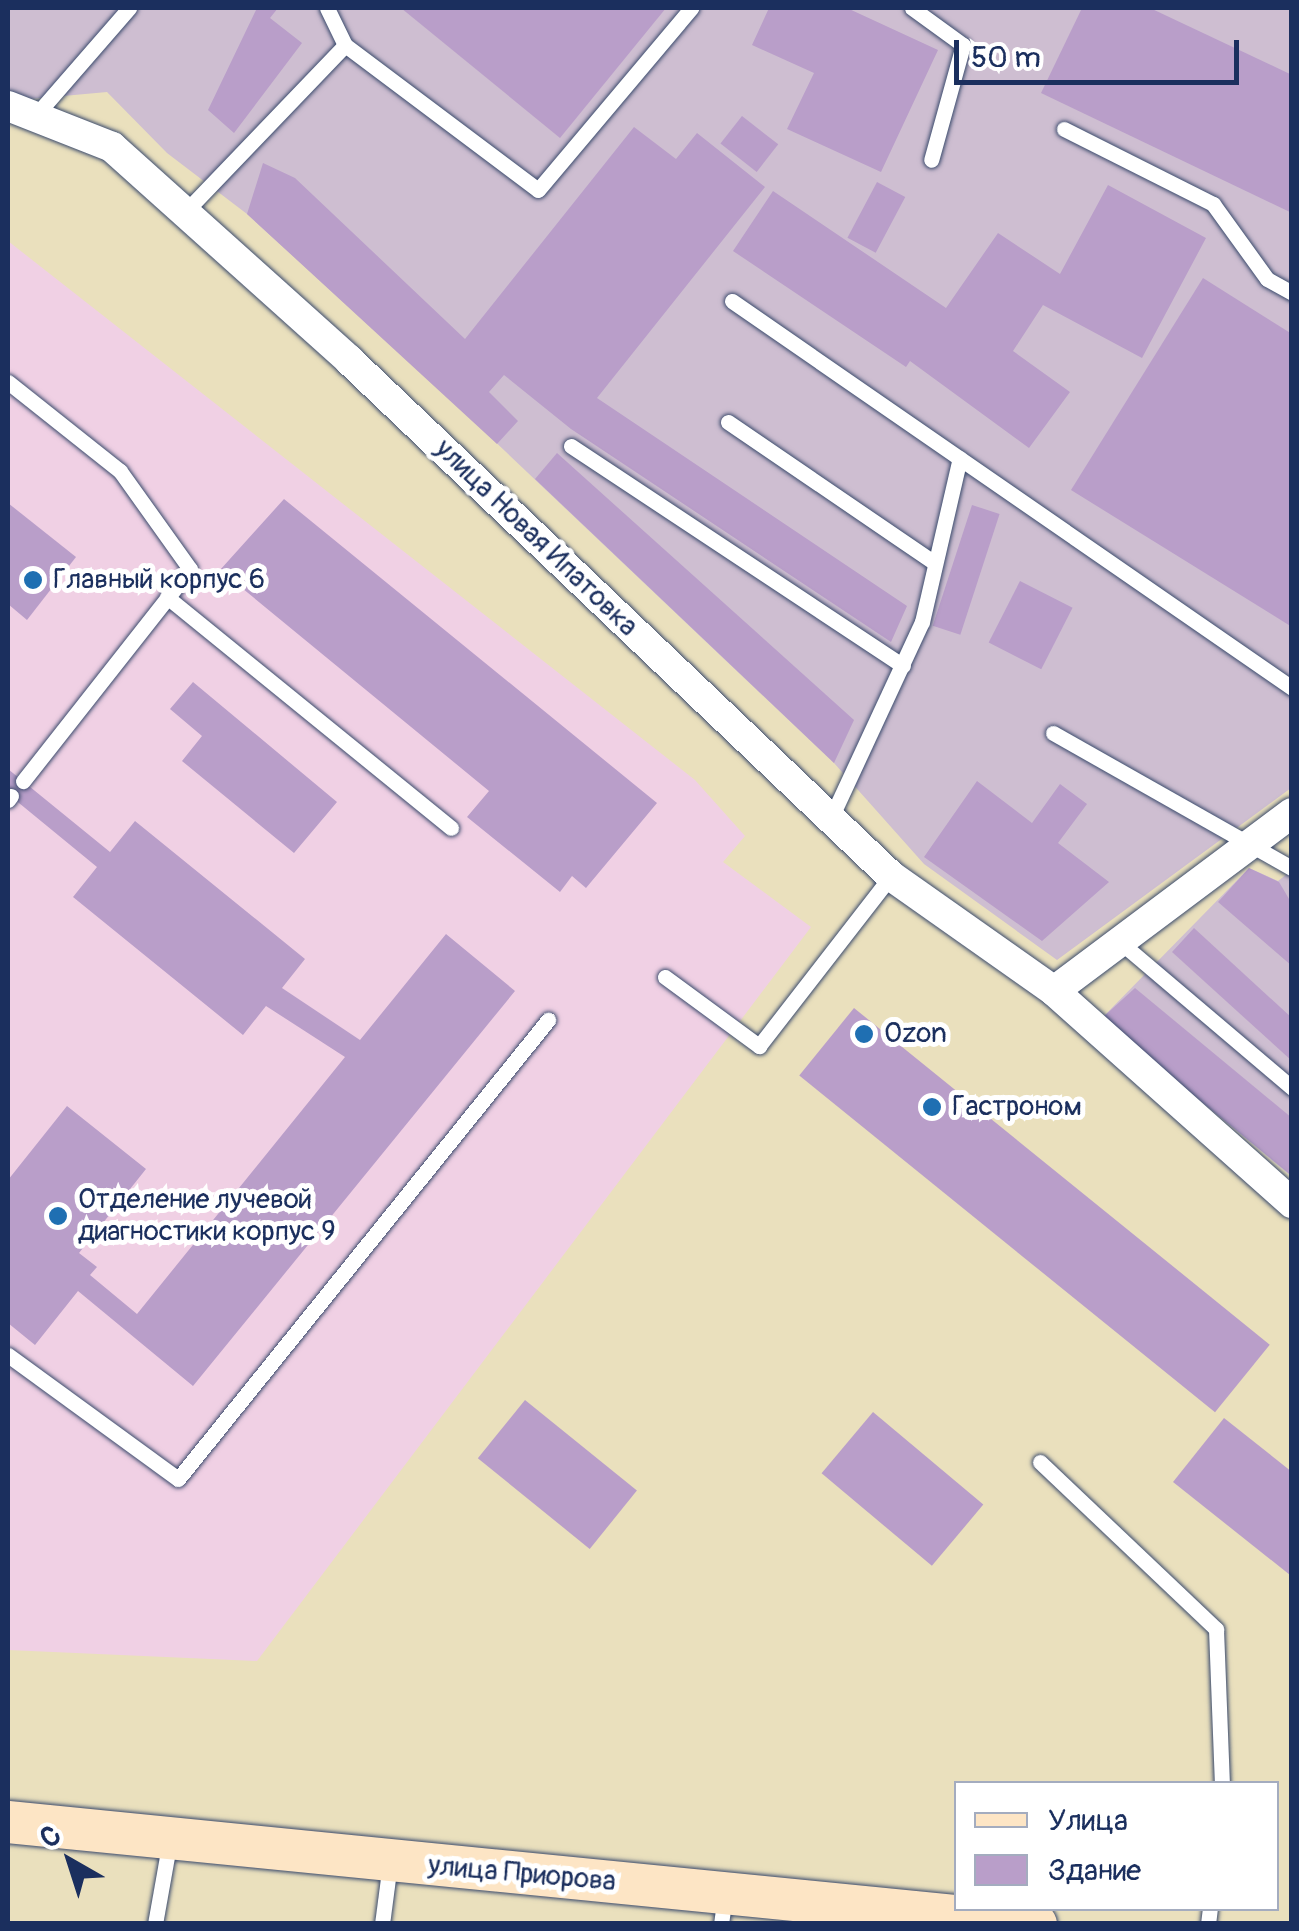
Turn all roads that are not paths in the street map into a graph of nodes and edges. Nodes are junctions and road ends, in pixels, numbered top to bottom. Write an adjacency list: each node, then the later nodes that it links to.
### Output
1 (129, 8): 6 (lane)
2 (327, 8): 5 (lane)
3 (692, 8): 5 (lane)
4 (912, 8): 8 (lane)
5 (345, 45): 9 (lane)
6 (22, 110): 9 (street, улица Новая Ипатовка)
7 (1064, 130): 10 (lane)
8 (931, 160)
9 (185, 212): 23 (street, улица Новая Ипатовка)
10 (1292, 292)
11 (732, 300): 15 (lane)
12 (8, 382): 17 (lane)
13 (728, 422): 16 (lane)
14 (571, 446): 18 (lane)
15 (960, 458): 16 (lane); 19 (lane)
16 (935, 563): 18 (lane)
17 (167, 597): 21 (lane); 24 (lane)
18 (903, 666): 23 (lane)
19 (1292, 688)
20 (1053, 733): 25 (lane)
21 (23, 781)
22 (1292, 813): 25 (street)
23 (830, 820): 27 (street, улица Новая Ипатовка)
24 (452, 828)
25 (1254, 842): 26 (lane); 28 (street)
26 (1292, 868)
27 (891, 876): 29 (lane); 30 (street, улица Новая Ипатовка)
28 (1120, 942): 30 (street); 32 (lane)
29 (664, 977)
30 (1054, 991): 33 (street, улица Новая Ипатовка)
31 (548, 1020): 34 (lane)
32 (1292, 1088)
33 (1292, 1203)
34 (8, 1355)
35 (1040, 1462): 36 (lane)
36 (1222, 1781)
37 (8, 1822): 38 (street, улица Приорова)
38 (170, 1840): 39 (street, улица Приорова); 41 (lane)
39 (390, 1862): 40 (street, улица Приорова); 42 (lane)
40 (723, 1908): 43 (street, улица Приорова)
41 (155, 1924)
42 (382, 1924)
43 (1036, 1924)

